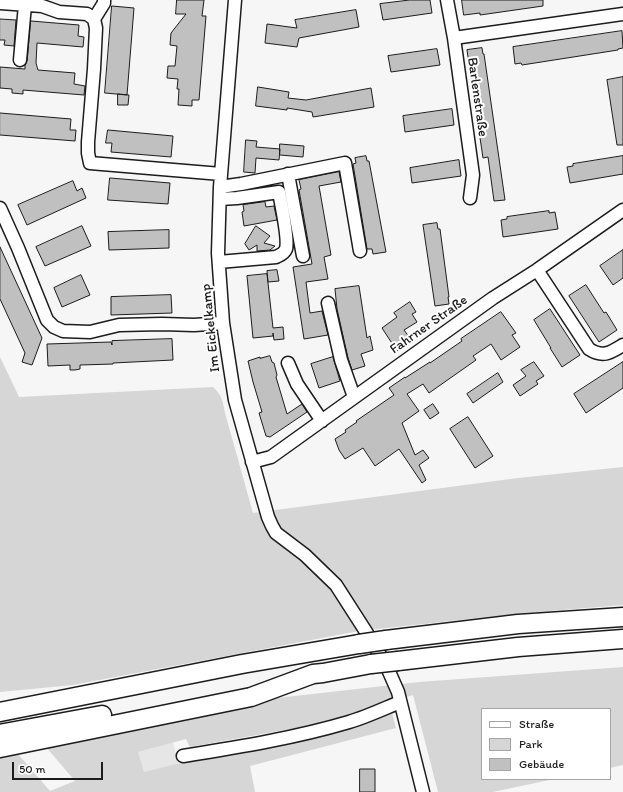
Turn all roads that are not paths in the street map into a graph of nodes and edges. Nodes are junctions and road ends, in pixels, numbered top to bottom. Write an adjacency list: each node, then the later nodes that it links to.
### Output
1 (104, 0): 7 (street)
2 (235, 0): 10 (street, Im Eickelkamp)
3 (447, 0): 8 (street, Barlenstraße)
4 (0, 3): 5 (street)
5 (25, 5): 7 (street); 9 (street)
6 (623, 14): 8 (street)
7 (94, 19): 10 (street)
8 (454, 38): 13 (street, Barlenstraße)
9 (20, 60)
10 (221, 174): 12 (street, Im Eickelkamp)
11 (288, 174): 12 (street); 16 (street); 17 (street)
12 (220, 193): 18 (street, Im Eickelkamp); 18 (street)
13 (470, 198)
14 (0, 208): 21 (street)
15 (623, 210): 19 (street, Fahrner Straße)
16 (360, 251)
17 (303, 256)
18 (219, 262): 21 (street, Im Eickelkamp)
19 (537, 270): 22 (street); 24 (street, Fahrner Straße)
20 (328, 303): 24 (street)
21 (223, 323): 26 (street, Im Eickelkamp)
22 (623, 345)
23 (288, 363): 25 (street)
24 (354, 397): 25 (street, Fahrner Straße)
25 (322, 420): 26 (street, Fahrner Straße)
26 (252, 462): 30 (street, Im Eickelkamp)
27 (623, 617): 31 (highway, bridge)
28 (623, 639): 29 (highway, bridge)
29 (307, 676): 32 (highway); 33 (highway)
30 (400, 702): 34 (street); 35 (street, Im Eickelkamp)
31 (4, 711)
32 (0, 734)
33 (0, 748)
34 (183, 756)
35 (423, 792)

